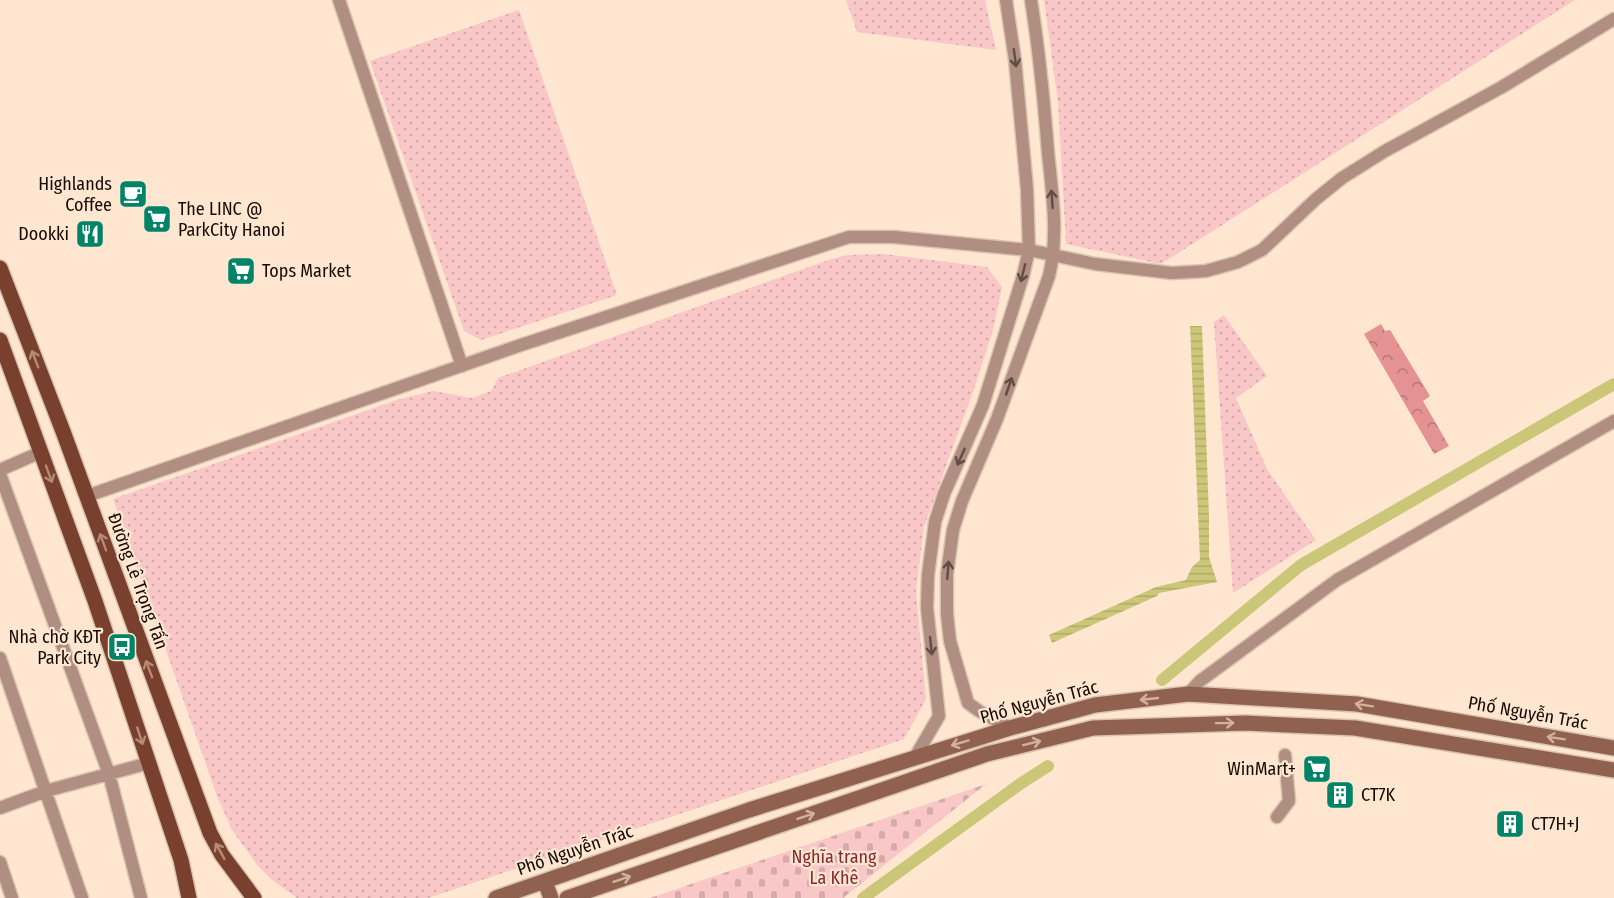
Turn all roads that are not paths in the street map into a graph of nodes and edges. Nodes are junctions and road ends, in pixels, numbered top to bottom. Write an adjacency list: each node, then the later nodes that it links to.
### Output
1 (339, 0): 9 (street)
2 (1006, 0): 5 (street, one-way to 5)
3 (1031, 0): 6 (street, one-way to 3)
4 (1614, 19): 6 (street)
5 (1029, 250): 6 (street); 9 (street); 20 (street, one-way to 20)
6 (1054, 255): 17 (street, one-way to 6)
7 (0, 268): 14 (main road, Đường Lê Trọng Tấn, one-way to 7)
8 (0, 340): 11 (main road)
9 (462, 366): 14 (street)
10 (1614, 421): 16 (street)
11 (41, 452): 12 (street); 21 (main road, one-way to 21)
12 (0, 470)
13 (0, 474): 23 (street)
14 (87, 496): 33 (main road, Đường Lê Trọng Tấn, one-way to 14)
15 (0, 658): 24 (street)
16 (1188, 694): 17 (main road, Phố Nguyễn Trác, one-way to 17); 18 (main road, Phố Nguyễn Trác, one-way to 16)
17 (1010, 728): 20 (main road, Phố Nguyễn Trác, one-way to 20)
18 (1614, 748)
19 (1286, 755): 26 (street)
20 (915, 757): 28 (main road, Phố Nguyễn Trác)
21 (149, 763): 23 (street); 32 (main road)
22 (1614, 770): 36 (main road, Phố Nguyễn Trác, one-way to 22)
23 (109, 774): 24 (street); 31 (street)
24 (46, 791): 25 (street); 30 (street)
25 (0, 807)
26 (1277, 817)
27 (0, 862): 29 (street)
28 (545, 882): 34 (main road, Phố Nguyễn Trác); 35 (main road)
29 (12, 898)
30 (82, 898)
31 (141, 898)
32 (189, 898)
33 (254, 898)
34 (496, 898)
35 (551, 898)
36 (567, 898)

